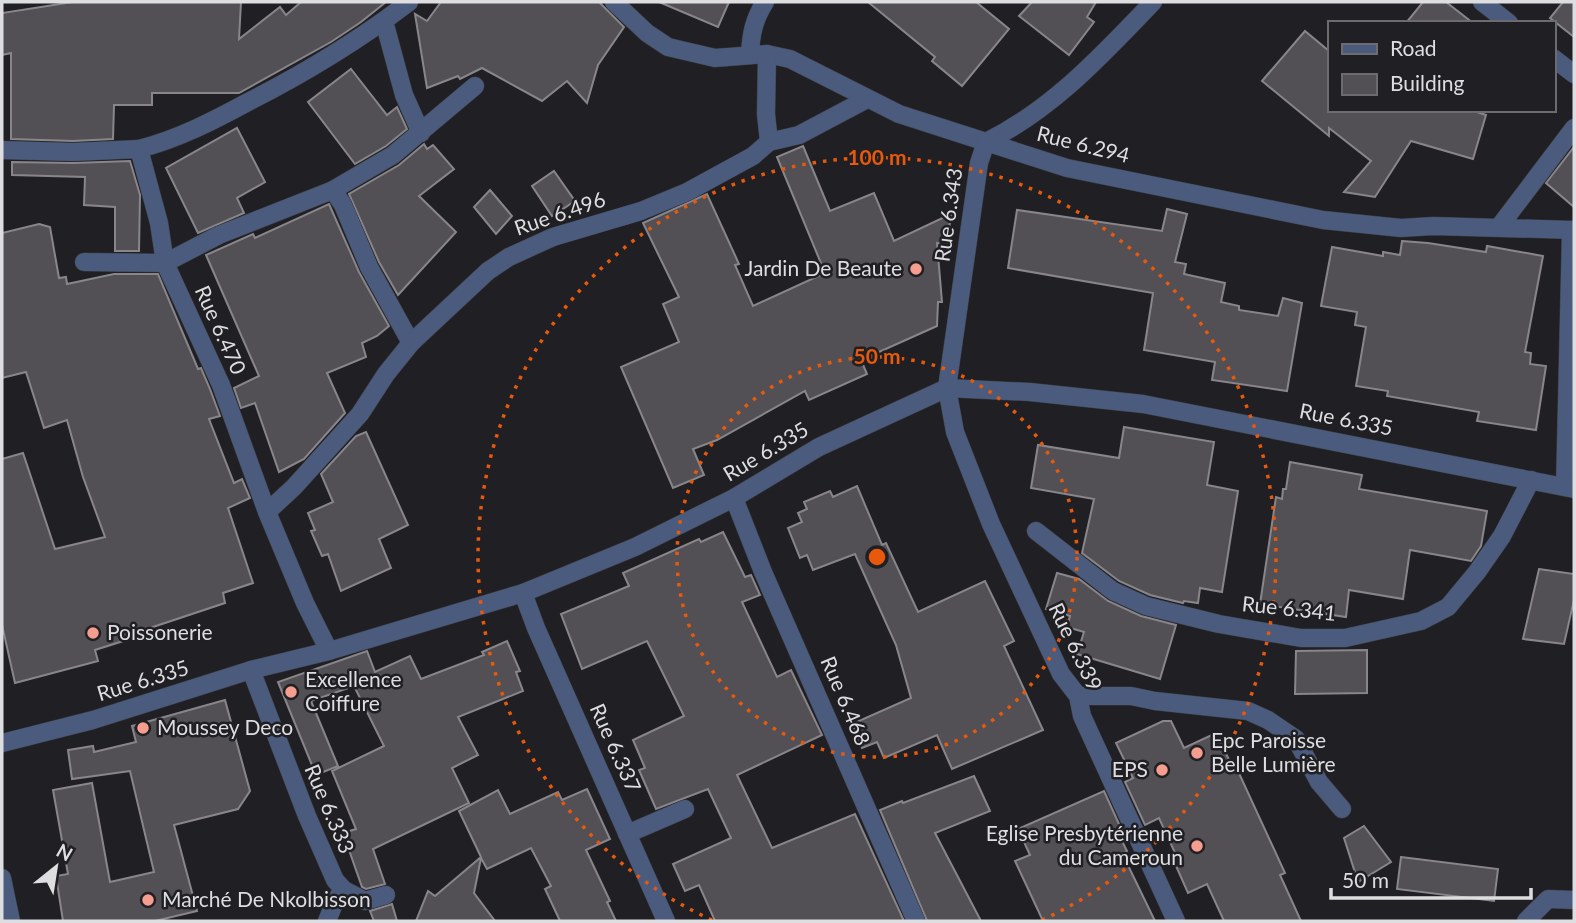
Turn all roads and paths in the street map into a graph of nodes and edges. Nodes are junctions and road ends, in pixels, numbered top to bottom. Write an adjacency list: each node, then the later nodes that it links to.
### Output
1 (409, 2): 6 (street)
2 (614, 2): 8 (street, Rue 6.294)
3 (765, 2): 8 (street)
4 (1153, 2): 16 (street)
5 (1482, 2): 7 (street)
6 (384, 21): 14 (street); 17 (street)
7 (1506, 21)
8 (759, 54): 12 (street, Rue 6.294); 15 (street)
9 (1555, 60): 10 (street)
10 (1574, 75)
11 (475, 86): 14 (street)
12 (867, 99): 15 (street, Rue 6.496); 16 (street, Rue 6.294)
13 (1574, 128): 20 (street)
14 (421, 133): 19 (street)
15 (769, 142): 24 (street, Rue 6.496)
16 (986, 142): 20 (street, Rue 6.294); 25 (street, Rue 6.343)
17 (139, 149): 18 (street); 23 (street, Rue 6.470)
18 (2, 150)
19 (333, 190): 23 (street); 24 (street)
20 (1499, 228): 21 (street, Rue 6.294)
21 (1573, 230): 27 (street)
22 (84, 262): 23 (street)
23 (165, 263): 29 (street, Rue 6.470)
24 (411, 343): 29 (street, Rue 6.496)
25 (947, 388): 26 (street, Rue 6.335); 28 (street, Rue 6.335); 34 (street, Rue 6.339)
26 (1531, 480): 27 (street, Rue 6.335); 30 (street, Rue 6.341)
27 (1570, 488)
28 (734, 498): 31 (street, Rue 6.335); 46 (street, Rue 6.468)
29 (267, 512): 32 (street, Rue 6.470)
30 (1036, 531)
31 (523, 593): 32 (street, Rue 6.335); 38 (street, Rue 6.337)
32 (330, 651): 33 (street, Rue 6.335)
33 (251, 670): 35 (street, Rue 6.335); 40 (street, Rue 6.333)
34 (1078, 696): 36 (street); 47 (street, Rue 6.339)
35 (2, 743)
36 (1342, 809)
37 (685, 810): 38 (street)
38 (627, 834): 45 (street, Rue 6.337)
39 (2, 878): 43 (street)
40 (344, 890): 41 (street); 44 (street)
41 (386, 895)
42 (1574, 900): 48 (street)
43 (11, 921)
44 (327, 921)
45 (666, 921)
46 (916, 921)
47 (1176, 921)
48 (1526, 921)

